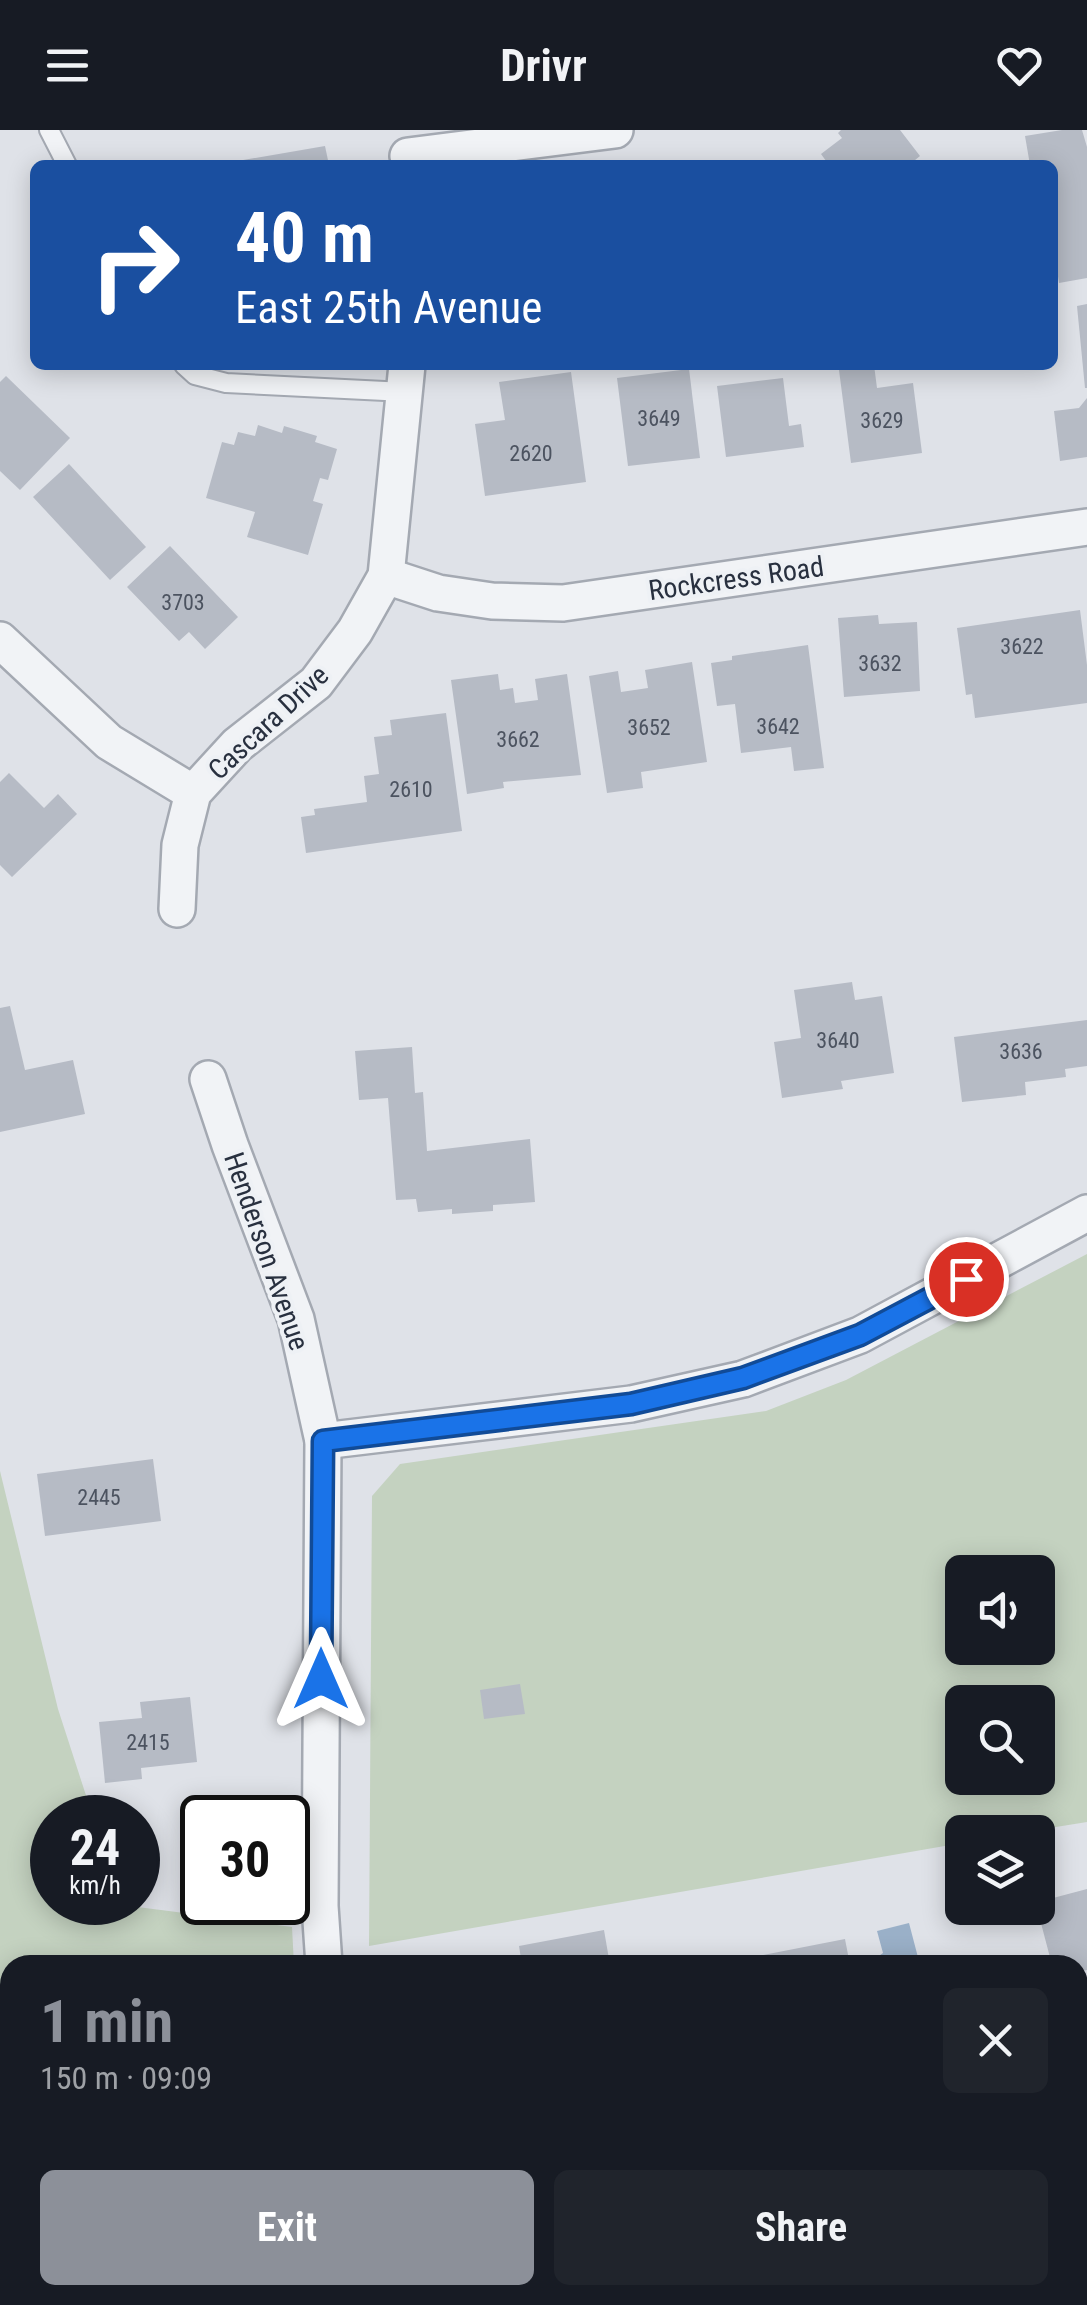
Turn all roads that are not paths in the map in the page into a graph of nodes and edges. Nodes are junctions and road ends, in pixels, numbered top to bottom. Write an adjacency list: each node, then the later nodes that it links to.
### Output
1 (48, 130): 4 (lane)
2 (615, 130): 3 (street)
3 (406, 150)
4 (64, 160)
5 (190, 370): 6 (lane)
6 (406, 379): 8 (street, Cascara Drive)
7 (1087, 527): 8 (street, Rockcress Road)
8 (386, 576): 10 (street, Cascara Drive)
9 (0, 640): 10 (street)
10 (193, 794): 11 (street, Cascara Drive)
11 (177, 909)
12 (208, 1079): 14 (street, Henderson Avenue)
13 (1087, 1213): 14 (street)
14 (323, 1441): 15 (street, Henderson Avenue)
15 (323, 1955)

